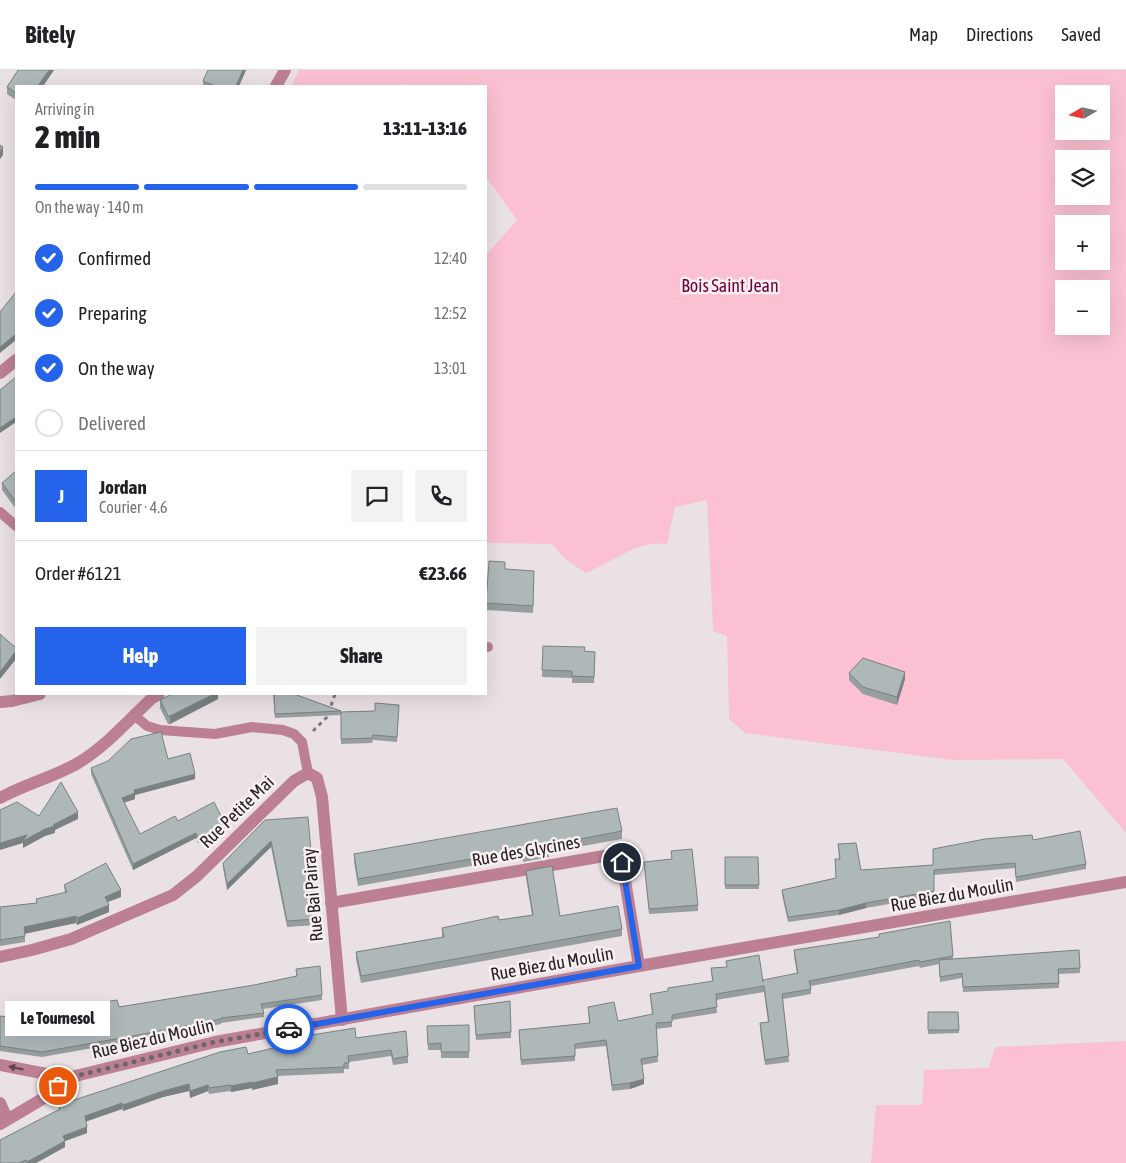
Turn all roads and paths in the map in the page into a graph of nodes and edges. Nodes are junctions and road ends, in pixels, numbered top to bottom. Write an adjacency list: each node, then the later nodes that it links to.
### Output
1 (285, 70): 2 (street)
2 (277, 85)
3 (15, 361): 4 (street)
4 (0, 373)
5 (0, 512): 6 (lane)
6 (15, 525)
7 (36, 695): 10 (street)
8 (158, 695): 11 (street)
9 (335, 695): 12 (path)
10 (0, 702)
11 (134, 714): 12 (lane); 14 (street)
12 (302, 742): 13 (lane)
13 (308, 773): 16 (street, Rue Bai Pairay); 17 (street, Rue Petite Mai)
14 (0, 798)
15 (1126, 882): 18 (street, Rue Biez du Moulin)
16 (331, 903): 18 (street, Rue des Glycines); 19 (street, Rue Bai Pairay)
17 (0, 956)
18 (639, 966): 19 (street, Rue Biez du Moulin)
19 (342, 1020): 21 (street, Rue Biez du Moulin)
20 (0, 1065): 21 (street, one-way to 20)
21 (67, 1078): 23 (street, Rue Biez du Moulin)
22 (0, 1103): 23 (street)
23 (4, 1122)

